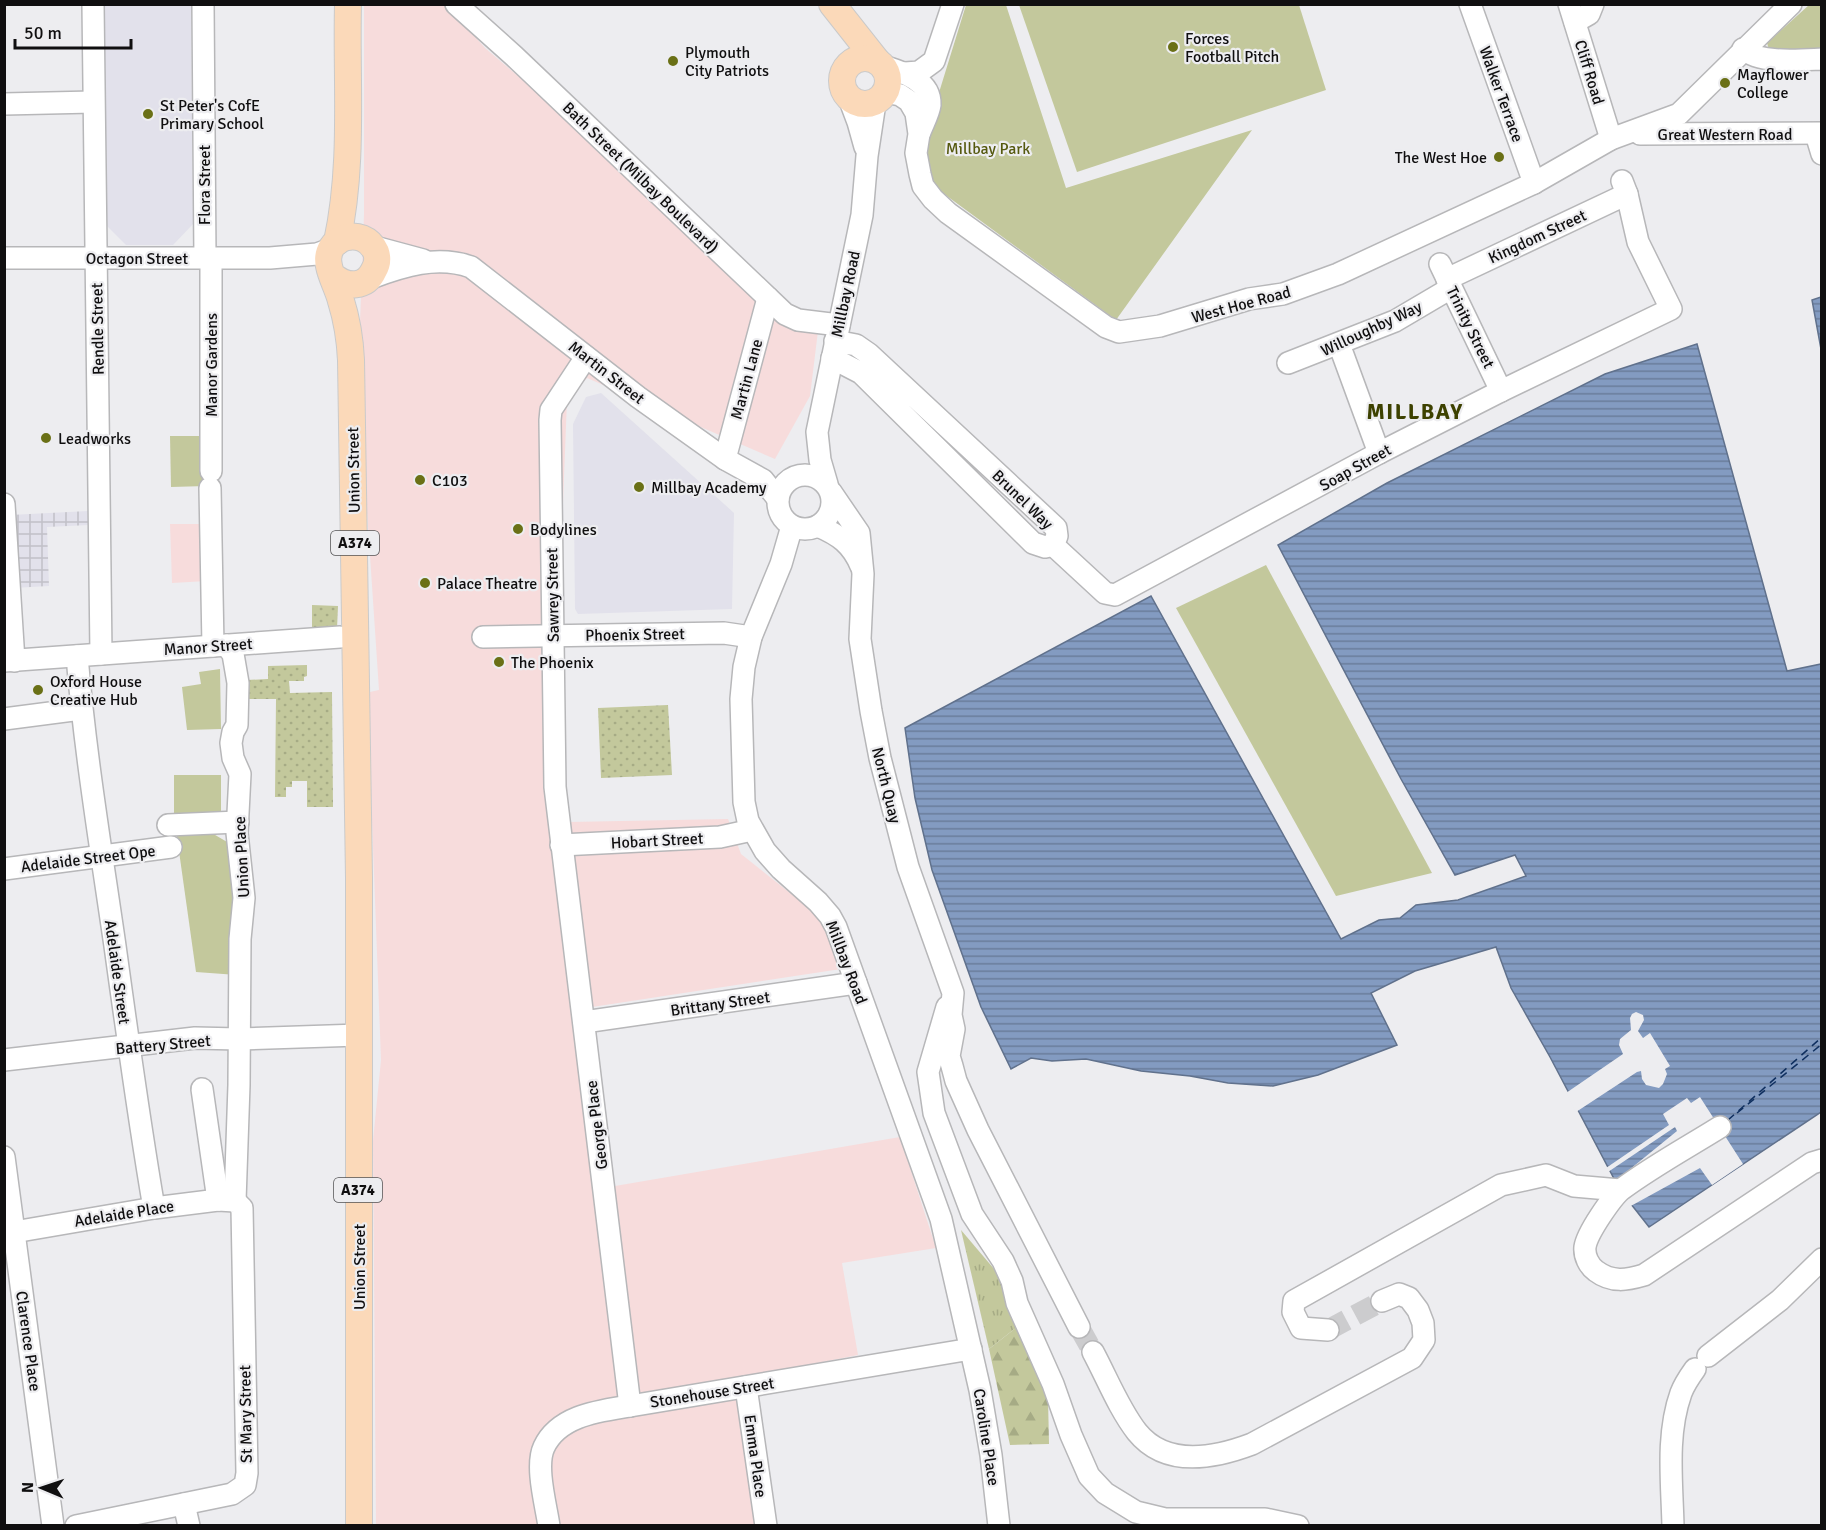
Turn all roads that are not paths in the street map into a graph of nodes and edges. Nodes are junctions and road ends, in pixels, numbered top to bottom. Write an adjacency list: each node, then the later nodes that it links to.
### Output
1 (93, 4): 17 (street, Rendle Street)
2 (203, 4): 29 (street, Flora Street)
3 (348, 4): 25 (main road, Union Street / A374)
4 (456, 4): 35 (street, Bath Street (Milbay Boulevard))
5 (830, 4): 13 (main road); 14 (main road)
6 (953, 4): 14 (street)
7 (1470, 4): 26 (street, Walker Terrace)
8 (1593, 4): 10 (street)
9 (1791, 4): 11 (street)
10 (1572, 14): 22 (street, Cliff Road)
11 (1743, 50): 12 (street); 19 (street)
12 (1821, 59)
13 (849, 64): 14 (main road); 15 (main road)
14 (888, 67): 16 (main road); 21 (street, West Hoe Road)
15 (849, 98): 16 (main road); 24 (street, Millbay Road)
16 (879, 99): 21 (street, West Hoe Road); 24 (street, Millbay Road)
17 (93, 102): 18 (street); 30 (street, Rendle Street)
18 (4, 104)
19 (1679, 114): 20 (street); 22 (street, West Hoe Road)
20 (1699, 133): 22 (street, Great Western Road); 23 (street, Great Western Road)
21 (919, 134): 26 (street, West Hoe Road)
22 (1619, 137): 26 (street, West Hoe Road)
23 (1820, 140)
24 (867, 156): 37 (street, Millbay Road)
25 (349, 161): 27 (main road, Union Street / A374); 31 (main road, Union Street / A374)
26 (1534, 183)
27 (367, 242): 31 (main road); 32 (street, Martin Street); 34 (main road)
28 (4, 258): 30 (street, Octagon Street)
29 (208, 258): 30 (street, Octagon Street); 31 (street, Octagon Street); 58 (street, Manor Gardens)
30 (96, 259): 59 (street, Rendle Street)
31 (333, 259): 34 (main road); 39 (main road, Union Street / A374)
32 (430, 262): 34 (street, Martin Street); 40 (street, Martin Street)
33 (1446, 277): 36 (street, Kingdom Street); 38 (street, Willoughby Way); 42 (street, Trinity Street)
34 (368, 280): 39 (main road, Union Street / A374)
35 (768, 298): 37 (street, Bath Street (Milbay Boulevard)); 45 (street, Martin Lane)
36 (1671, 309): 42 (street, Soap Street)
37 (835, 341): 43 (street, Millbay Road); 52 (street, Brunel Way)
38 (1339, 344): 41 (street, Willoughby Way); 44 (street)
39 (350, 349): 74 (main road, Union Street / A374)
40 (586, 357): 45 (street, Martin Street); 54 (street, Sawrey Street)
41 (1288, 363)
42 (1502, 391): 44 (street, Soap Street)
43 (817, 432): 46 (street, Millbay Road); 47 (street, Millbay Road)
44 (1379, 453): 52 (street, Soap Street)
45 (725, 459): 48 (street, Martin Street)
46 (789, 479): 47 (street); 48 (street)
47 (829, 488): 51 (street); 53 (street, North Quay)
48 (777, 499): 50 (street)
49 (4, 504): 61 (street)
50 (792, 526): 51 (street); 57 (street, Millbay Road)
51 (818, 526): 53 (street)
52 (1053, 545)
53 (862, 570): 72 (street, North Quay)
54 (553, 636): 56 (street, Phoenix Street); 57 (street, Phoenix Street); 67 (street, Sawrey Street)
55 (340, 637): 58 (street, Manor Street)
56 (483, 637)
57 (751, 637): 66 (street, Millbay Road)
58 (220, 646): 59 (street, Manor Street); 64 (street, Union Place)
59 (101, 654): 60 (street, Manor Street)
60 (77, 656): 61 (street, Manor Street); 62 (street)
61 (9, 661)
62 (81, 709): 63 (street); 69 (street, Adelaide Street)
63 (4, 719)
64 (238, 822): 65 (street); 75 (street, Union Place)
65 (168, 825)
66 (752, 830): 67 (street, Hobart Street); 71 (street, Millbay Road)
67 (561, 845): 73 (street, George Place)
68 (171, 848): 69 (street, Adelaide Street Ope)
69 (102, 858): 70 (street, Adelaide Street Ope); 76 (street, Adelaide Street)
70 (4, 869)
71 (856, 983): 73 (street, Brittany Street); 90 (street, Millbay Road)
72 (953, 993): 88 (street); 102 (street)
73 (584, 1022): 93 (street, George Place)
74 (359, 1035): 75 (street, Battery Street); 95 (main road, Union Street / A374)
75 (239, 1039): 76 (street, Battery Street); 83 (street)
76 (128, 1047): 77 (street, Battery Street); 84 (street, Adelaide Street)
77 (4, 1060)
78 (202, 1089): 83 (street)
79 (1720, 1127): 82 (street)
80 (4, 1157): 85 (street, Clarence Place)
81 (1821, 1160): 82 (street)
82 (1620, 1190): 89 (street)
83 (227, 1200): 84 (street, Adelaide Place); 94 (street, St Mary Street)
84 (153, 1208): 85 (street, Adelaide Place)
85 (14, 1232): 96 (street, Clarence Place)
86 (1821, 1258): 103 (street)
87 (1382, 1301): 91 (street)
88 (1079, 1327)
89 (1328, 1330)
90 (971, 1349): 92 (street, Stonehouse Street); 101 (street, Caroline Place)
91 (1093, 1352)
92 (746, 1387): 93 (street, Stonehouse Street); 100 (street, Emma Place)
93 (630, 1406): 99 (street, Stonehouse Street)
94 (184, 1504): 97 (street, St Mary Street); 98 (street)
95 (359, 1525)
96 (53, 1526)
97 (76, 1526)
98 (189, 1526)
99 (549, 1526)
100 (766, 1526)
101 (999, 1526)
102 (1298, 1526)
103 (1673, 1526)

